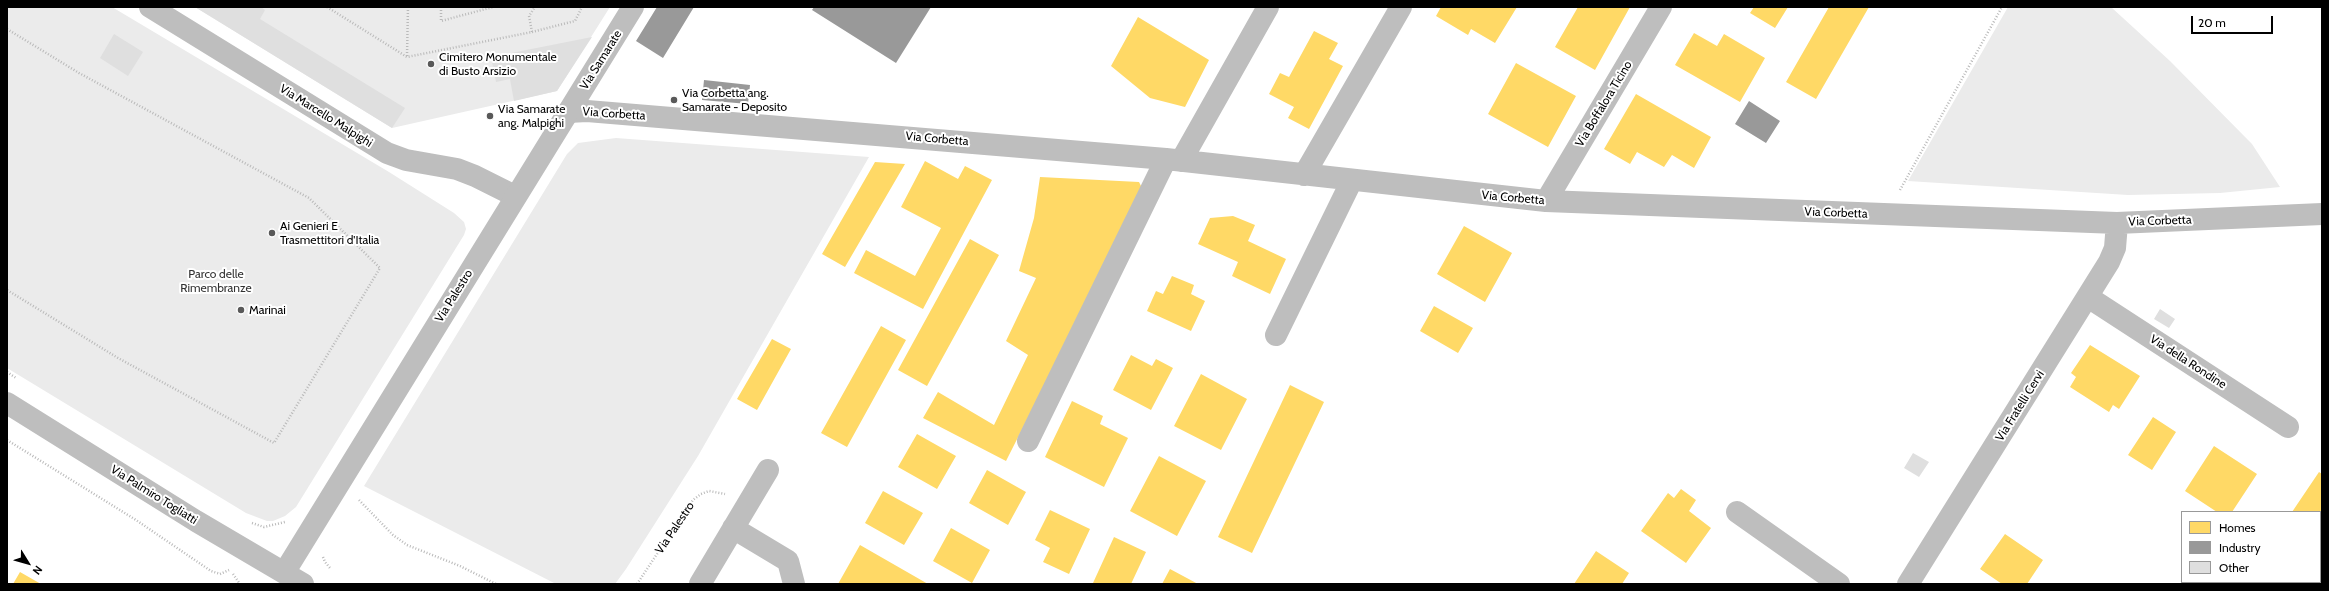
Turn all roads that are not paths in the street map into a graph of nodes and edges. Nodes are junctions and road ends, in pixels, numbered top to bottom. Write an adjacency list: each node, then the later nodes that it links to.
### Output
1 (150, 7): 10 (street, Via Marcello Malpighi)
2 (633, 7): 6 (street, Via Samarate)
3 (1268, 7): 7 (street)
4 (1400, 7): 8 (street)
5 (1661, 7): 11 (street, Via Boffalora Ticino)
6 (568, 112): 7 (street, Via Corbetta); 10 (street, Via Palestro)
7 (1174, 160): 8 (street, Via Corbetta); 18 (street)
8 (1304, 175): 9 (street, Via Corbetta)
9 (1352, 180): 11 (street, Via Corbetta); 15 (street)
10 (515, 196): 22 (street, Via Palestro)
11 (1546, 201): 13 (street, Via Corbetta)
12 (2322, 214): 13 (street, Via Corbetta)
13 (2117, 223): 14 (street, Via Fratelli Cervi)
14 (2088, 297): 17 (street, Via della Rondine); 27 (street, Via Fratelli Cervi)
15 (1276, 335)
16 (7, 403): 22 (street, Via Palmiro Togliatti)
17 (2288, 427)
18 (1028, 441)
19 (768, 470): 21 (street)
20 (1737, 512): 26 (street)
21 (733, 528): 24 (street); 25 (street)
22 (281, 578): 23 (street, Via Palmiro Togliatti)
23 (303, 584)
24 (700, 584)
25 (794, 584)
26 (1839, 584)
27 (1908, 584)

